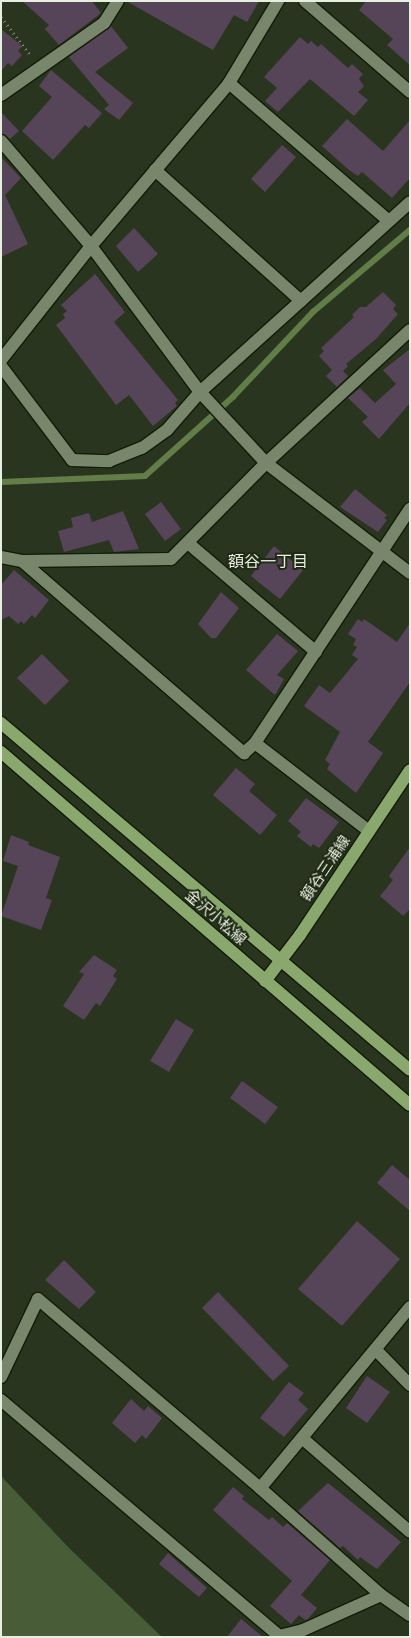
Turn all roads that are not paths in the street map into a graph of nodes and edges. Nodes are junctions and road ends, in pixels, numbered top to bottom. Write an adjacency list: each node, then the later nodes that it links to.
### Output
1 (118, 1): 6 (street)
2 (278, 1): 4 (street)
3 (305, 1): 5 (street)
4 (229, 84): 8 (street); 10 (street)
5 (410, 92)
6 (1, 95)
7 (1, 141): 11 (street)
8 (155, 170): 11 (street); 12 (street)
9 (410, 202): 10 (street)
10 (389, 221): 12 (street)
11 (92, 246): 14 (street); 16 (street)
12 (301, 301): 16 (street)
13 (410, 330): 17 (street)
14 (1, 360)
15 (1, 366): 16 (street)
16 (204, 396): 17 (street)
17 (266, 463): 19 (street); 20 (street)
18 (410, 509): 20 (street)
19 (188, 543): 22 (street); 24 (street)
20 (382, 552): 23 (street); 24 (street)
21 (1, 557): 22 (street)
22 (22, 561): 26 (street)
23 (410, 573)
24 (316, 652): 26 (street)
25 (1, 722): 30 (main road, 金沢小松線)
26 (255, 743): 29 (street)
27 (1, 752): 31 (main road, 金沢小松線)
28 (410, 770): 29 (main road, 額谷三浦線)
29 (369, 831): 30 (main road, 額谷三浦線)
30 (282, 960): 31 (main road, 額谷三浦線); 32 (main road, 金沢小松線)
31 (265, 982): 33 (main road, 金沢小松線)
32 (410, 1070)
33 (410, 1106)
34 (410, 1307): 35 (street)
35 (376, 1350): 37 (street); 39 (street)
36 (1, 1377): 40 (street)
37 (410, 1385)
38 (1, 1400): 42 (street)
39 (302, 1438): 40 (street); 41 (street)
40 (260, 1488): 42 (street)
41 (410, 1532)
42 (380, 1595): 43 (street)
43 (410, 1615)

